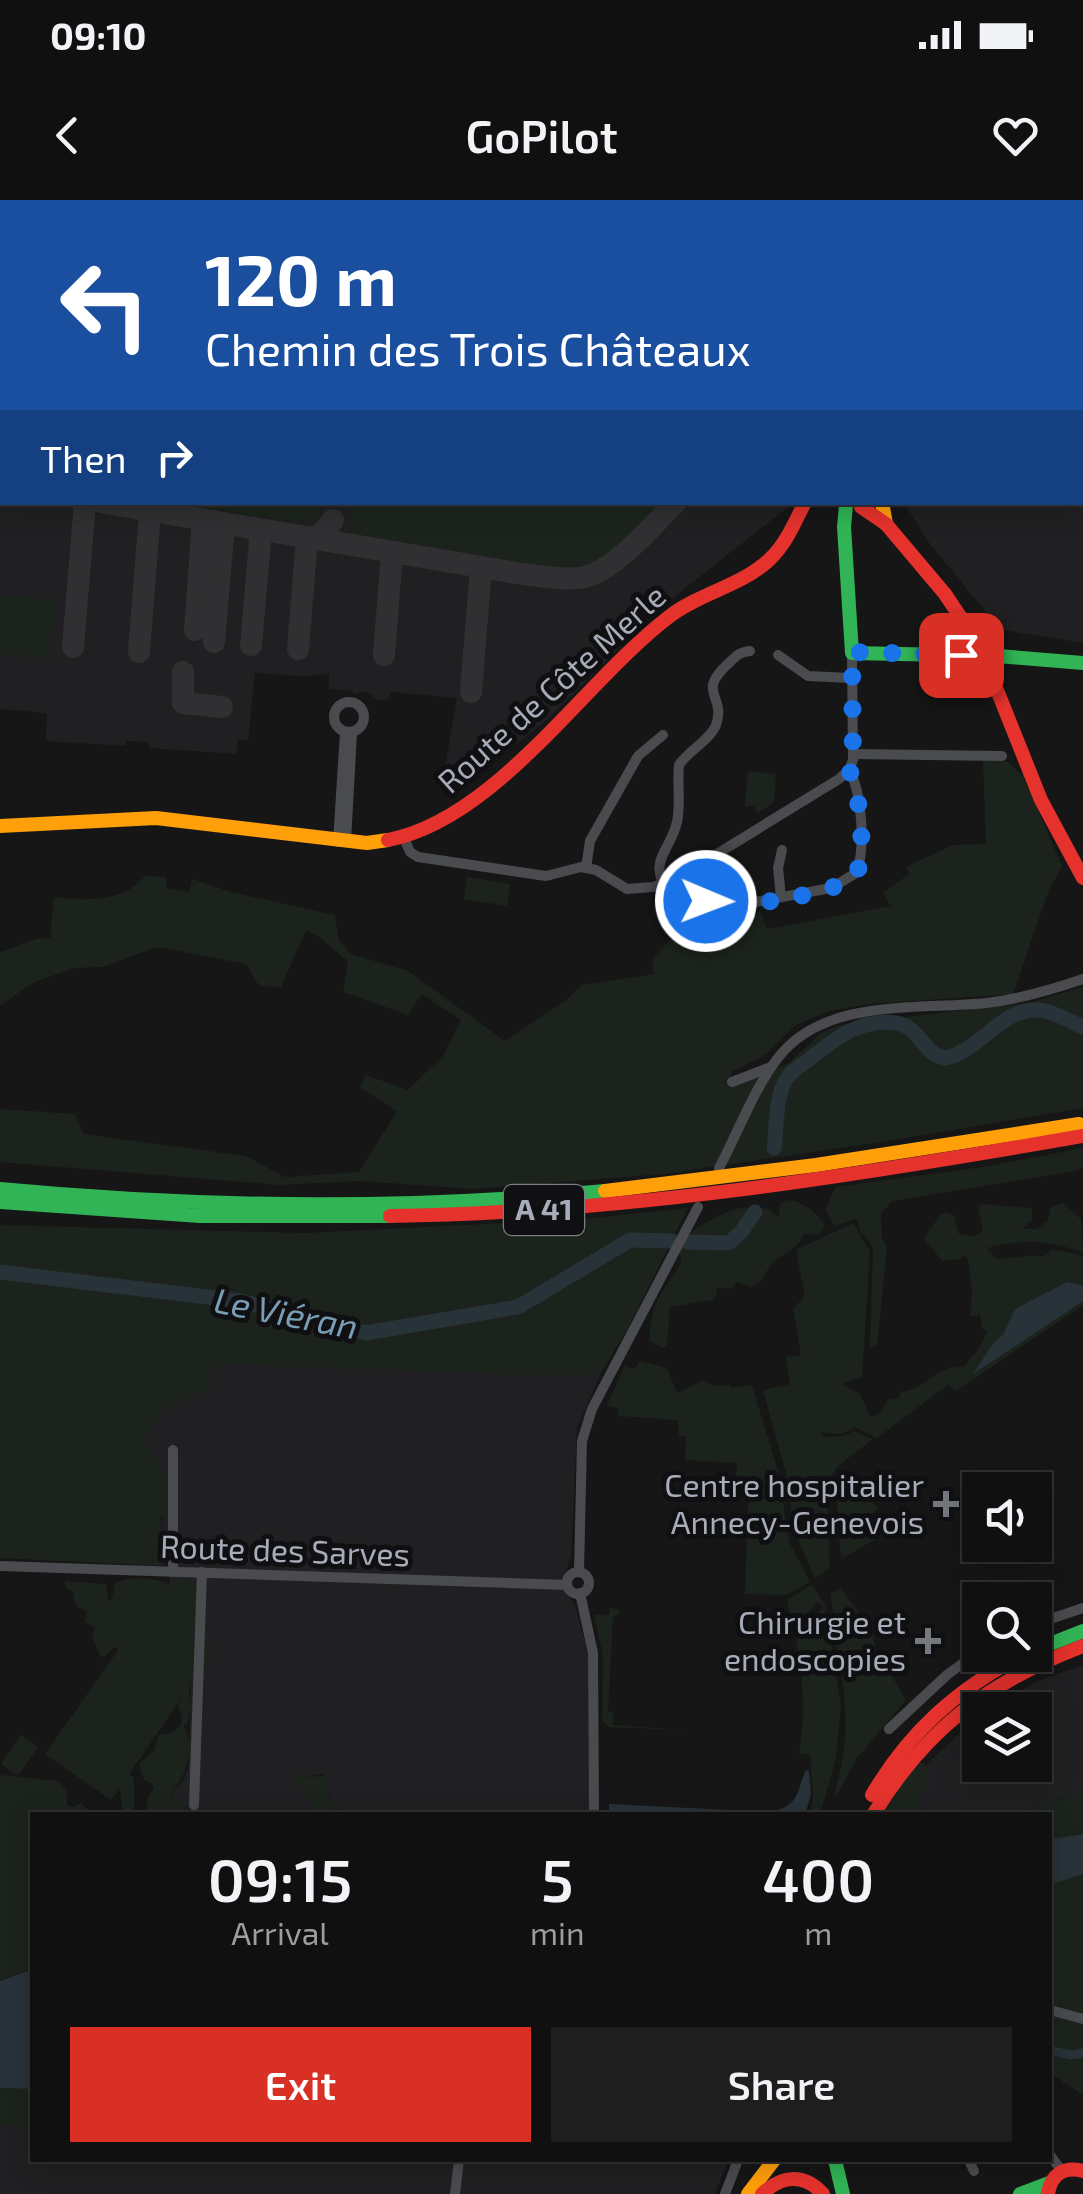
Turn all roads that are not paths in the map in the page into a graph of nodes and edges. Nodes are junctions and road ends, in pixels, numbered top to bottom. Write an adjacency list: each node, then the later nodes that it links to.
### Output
1 (803, 505): 17 (main road, Route de Côte Merle)
2 (855, 505): 7 (main road)
3 (857, 505): 5 (main road)
4 (883, 505): 5 (main road)
5 (886, 524): 21 (main road)
6 (750, 651): 22 (street)
7 (852, 652): 9 (main road); 10 (street)
8 (778, 655): 10 (street)
9 (1083, 663)
10 (851, 678): 13 (street)
11 (349, 732): 18 (street)
12 (662, 735): 20 (street)
13 (853, 754): 14 (street); 15 (street)
14 (1002, 756)
15 (849, 770): 22 (street); 23 (street)
16 (0, 826): 18 (main road, Route de Côte Merle)
17 (404, 838): 18 (main road, Route de Côte Merle); 20 (street)
18 (342, 842)
19 (782, 850): 23 (street)
20 (586, 868): 22 (street)
21 (1083, 878)
22 (664, 884): 23 (street)
23 (781, 897)
24 (1083, 980): 25 (street)
25 (772, 1067): 26 (street); 29 (street)
26 (732, 1082)
27 (1083, 1124): 30 (main road, A 41)
28 (1083, 1136): 31 (main road, A 41)
29 (719, 1168)
30 (0, 1189)
31 (0, 1202)
32 (698, 1207): 37 (street)
33 (174, 1450): 35 (street)
34 (0, 1566): 35 (street, Route des Sarves)
35 (173, 1572): 36 (street, Route des Sarves)
36 (202, 1572): 38 (street, Route des Sarves); 48 (street)
37 (579, 1572): 38 (street); 39 (street)
38 (567, 1585): 39 (street)
39 (580, 1594): 49 (street)
40 (1083, 1608): 41 (street)
41 (1052, 1618)
42 (1083, 1631): 43 (main road)
43 (1052, 1643)
44 (1083, 1646): 51 (main road)
45 (962, 1664): 47 (street)
46 (994, 1672): 50 (main road)
47 (889, 1730)
48 (194, 1805)
49 (594, 1812)
50 (864, 1812)
51 (875, 1812)
52 (1052, 2011): 53 (street)
53 (1083, 2019)
54 (1052, 2158): 59 (street)
55 (459, 2162): 62 (street)
56 (737, 2162): 63 (street)
57 (772, 2162): 64 (main road)
58 (830, 2162): 67 (main road)
59 (1062, 2170): 60 (main road); 61 (main road)
60 (1083, 2171)
61 (1049, 2189): 68 (main road)
62 (455, 2194)
63 (725, 2194)
64 (748, 2194)
65 (762, 2194): 66 (main road)
66 (822, 2194)
67 (837, 2194)
68 (1020, 2194)

